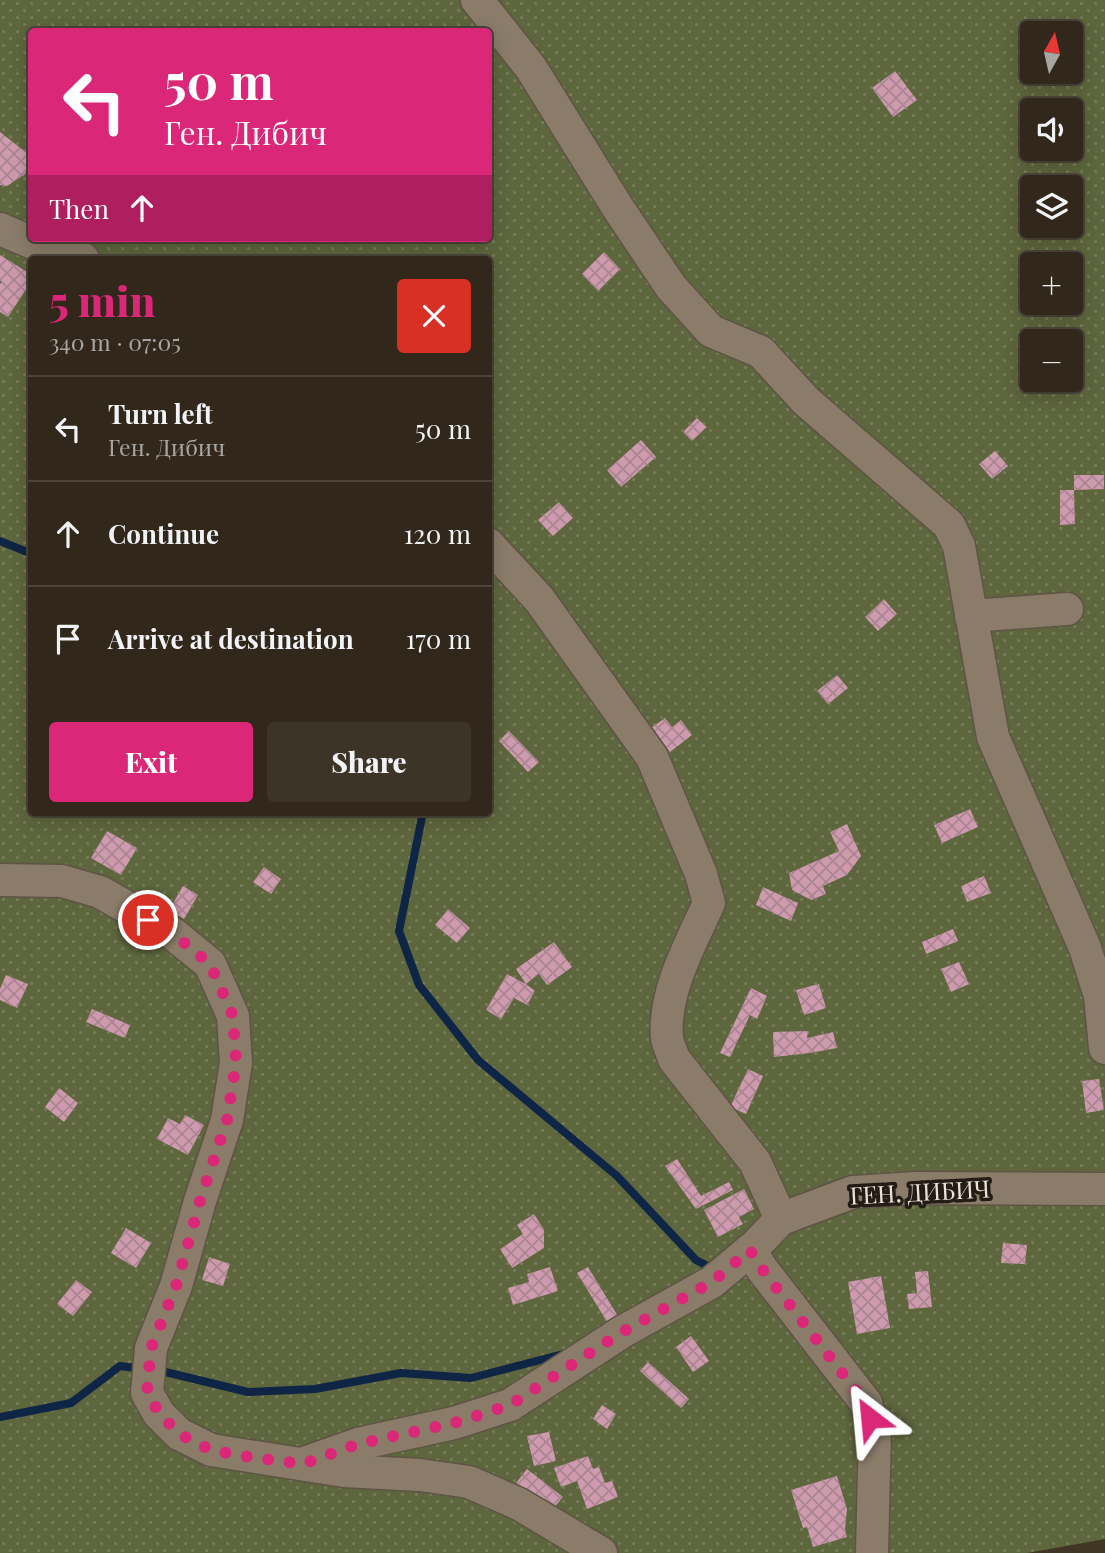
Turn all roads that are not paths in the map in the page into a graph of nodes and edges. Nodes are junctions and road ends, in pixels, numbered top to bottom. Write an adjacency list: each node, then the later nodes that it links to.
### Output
1 (477, 0): 8 (street)
2 (0, 229): 3 (street)
3 (28, 241)
4 (31, 242): 5 (street)
5 (78, 256)
6 (492, 548): 12 (street)
7 (1067, 609): 8 (street)
8 (971, 616): 10 (street)
9 (0, 880): 14 (street)
10 (1105, 1048)
11 (1105, 1189): 12 (street, ГЕН. ДИБИЧ)
12 (781, 1219): 13 (street, ГЕН. ДИБИЧ)
13 (750, 1250): 14 (street, ГЕН. ДИБИЧ); 16 (street)
14 (303, 1464): 15 (street)
15 (601, 1553)
16 (872, 1553)

